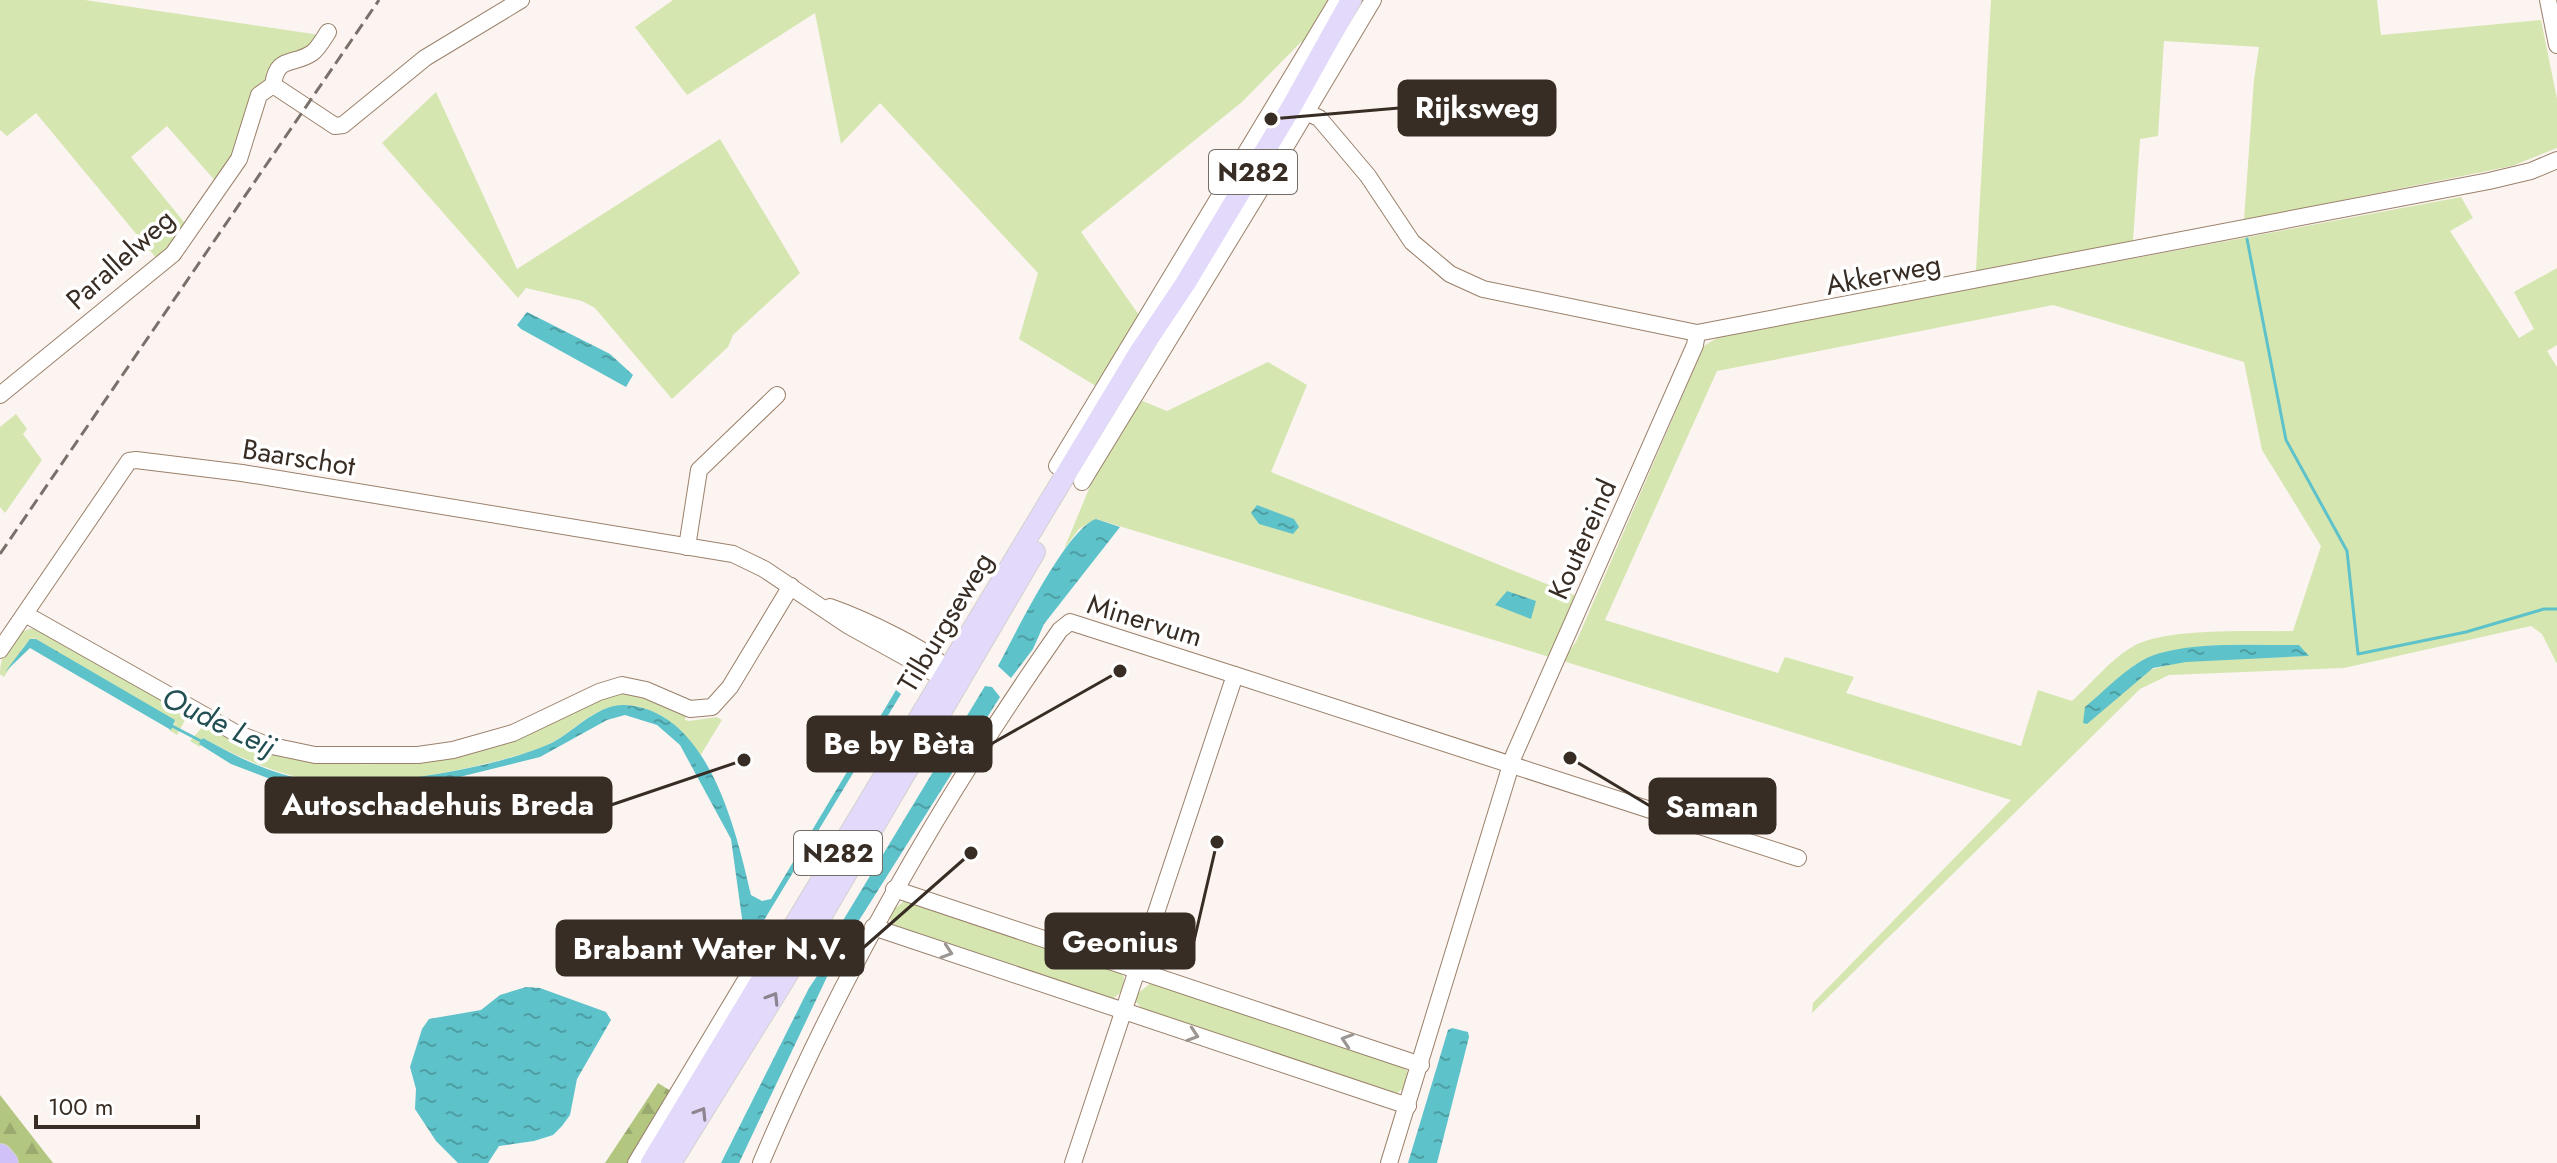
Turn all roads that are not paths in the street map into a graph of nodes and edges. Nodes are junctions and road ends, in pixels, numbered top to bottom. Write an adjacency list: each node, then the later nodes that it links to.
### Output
1 (521, 0): 7 (street)
2 (1338, 0): 14 (street)
3 (2548, 0): 6 (street)
4 (1360, 1): 8 (street); 8 (main road, N282)
5 (328, 32): 7 (street, Parallelweg)
6 (2557, 45)
7 (273, 85): 15 (street, Parallelweg)
8 (1299, 108): 9 (street); 12 (main road, N282); 13 (street, Akkerweg)
9 (1286, 146)
10 (2557, 160): 13 (street, Akkerweg)
11 (1271, 172): 12 (street)
12 (1191, 287): 14 (main road, N282); 17 (street)
13 (1697, 333): 24 (street, Koutereind)
14 (1139, 351): 17 (main road, N282)
15 (0, 395)
16 (777, 395): 18 (street)
17 (1069, 478): 23 (main road, Tilburgseweg / N282)
18 (687, 547): 19 (street, Baarschot); 20 (street, Baarschot)
19 (791, 586): 20 (street); 23 (street, Baarschot)
20 (25, 614): 21 (street, Baarschot)
21 (0, 650)
22 (1235, 675): 24 (street, Minervum); 26 (street, Minervum); 29 (street)
23 (951, 678): 36 (main road, Tilburgseweg / N282); 37 (main road, Tilburgseweg / N282, one-way to 23)
24 (1511, 765): 25 (street, Minervum); 31 (street)
25 (1798, 858)
26 (894, 889): 27 (street, Minervum); 29 (street)
27 (873, 927): 30 (street, one-way to 30); 38 (street, Minervum)
28 (753, 968): 35 (street)
29 (1138, 970): 30 (street); 31 (street, one-way to 29)
30 (1123, 1011): 32 (street, one-way to 32); 39 (street)
31 (1421, 1065): 32 (street)
32 (1408, 1106): 40 (street)
33 (0, 1156): 34 (highway)
34 (6, 1163)
35 (636, 1163)
36 (651, 1163)
37 (671, 1163)
38 (761, 1163)
39 (1073, 1163)
40 (1389, 1163)

